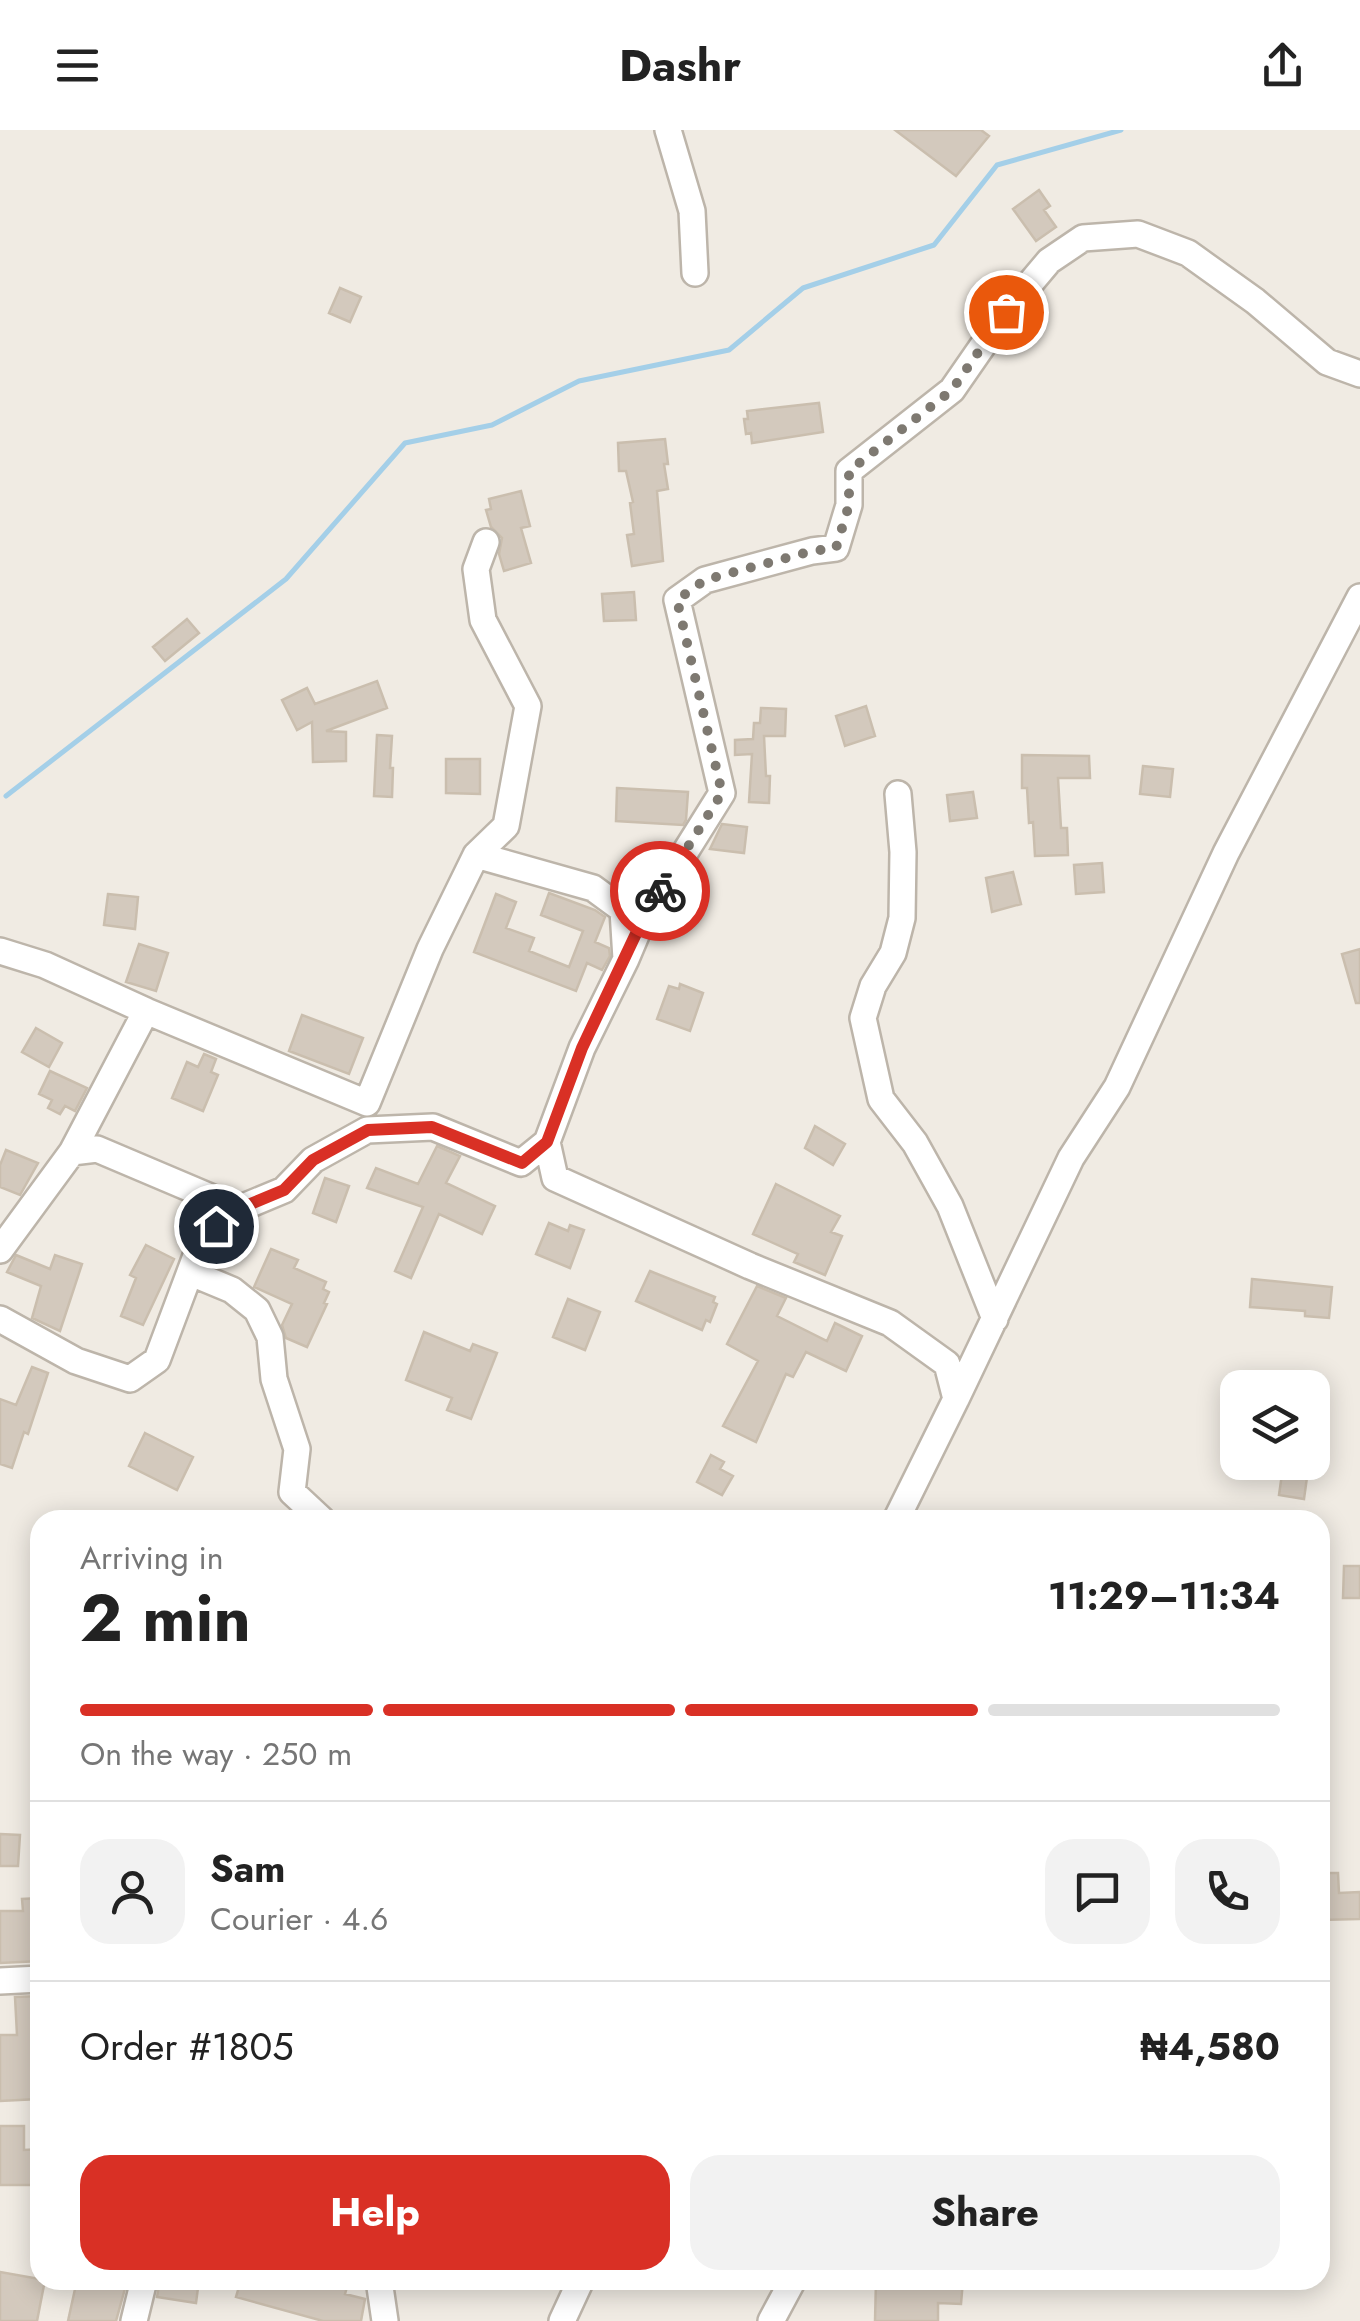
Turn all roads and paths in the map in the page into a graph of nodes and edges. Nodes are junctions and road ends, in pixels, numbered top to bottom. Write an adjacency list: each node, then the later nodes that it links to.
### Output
1 (668, 130): 2 (street)
2 (694, 274)
3 (1360, 374): 9 (street)
4 (486, 542): 7 (street)
5 (1360, 598): 19 (street)
6 (898, 794): 19 (street)
7 (476, 855): 9 (street); 11 (street)
8 (0, 952): 10 (street)
9 (626, 958): 13 (street)
10 (146, 1011): 11 (street); 14 (street)
11 (367, 1102): 12 (street)
12 (432, 1127): 13 (street); 15 (street)
13 (547, 1142): 20 (street)
14 (72, 1152): 15 (street); 16 (street)
15 (231, 1212): 17 (street)
16 (0, 1250)
17 (192, 1273): 18 (street); 21 (street)
18 (0, 1319)
19 (995, 1320): 20 (street)
20 (956, 1400): 22 (street)
21 (311, 1510)
22 (901, 1510)
23 (30, 1980): 24 (street)
24 (0, 1981)
25 (142, 2290): 29 (street)
26 (382, 2290): 30 (street)
27 (576, 2290): 31 (street)
28 (788, 2290): 32 (street)
29 (134, 2321)
30 (384, 2321)
31 (562, 2321)
32 (771, 2321)

